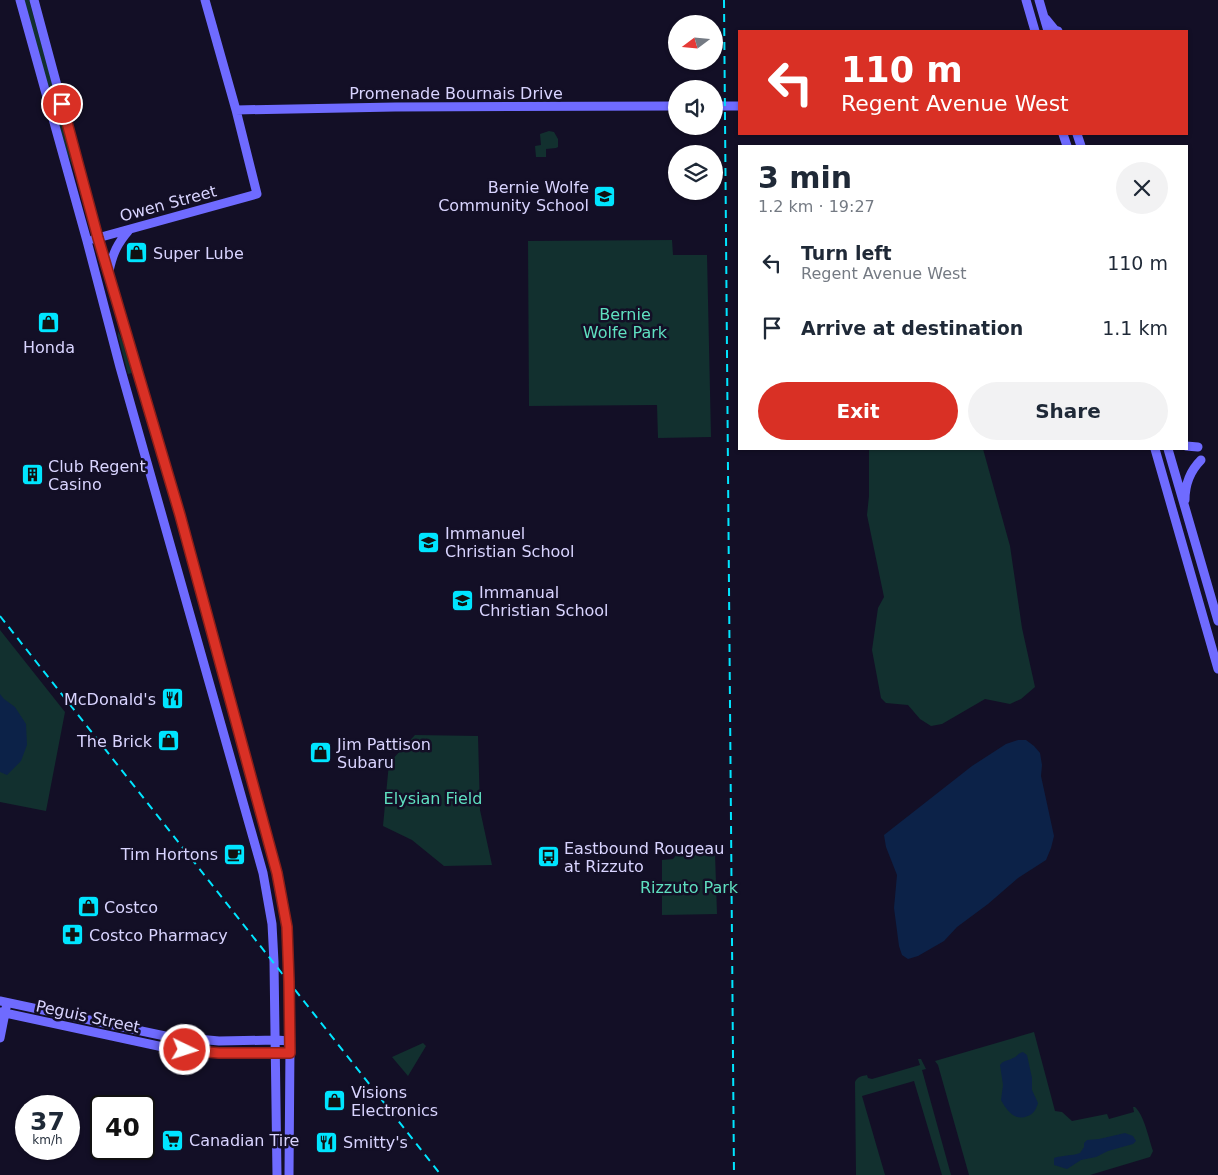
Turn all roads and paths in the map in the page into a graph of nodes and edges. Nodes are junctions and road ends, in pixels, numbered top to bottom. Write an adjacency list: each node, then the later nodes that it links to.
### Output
1 (20, 0): 18 (main road)
2 (34, 0): 17 (main road)
3 (205, 0): 15 (main road)
4 (1026, 0): 6 (main road)
5 (1039, 0): 7 (main road)
6 (1029, 12): 8 (main road); 9 (main road)
7 (1043, 16): 10 (main road); 11 (main road)
8 (1029, 30)
9 (1035, 30)
10 (1048, 30)
11 (1055, 30)
12 (668, 106): 15 (main road, Promenade Bournais Drive)
13 (723, 106): 14 (main road)
14 (738, 106)
15 (236, 110): 16 (main road, Owen Street)
16 (130, 230): 17 (main road, Owen Street); 19 (main road)
17 (98, 238): 18 (main road, Owen Street); 19 (main road)
18 (87, 241): 27 (main road)
19 (108, 272): 28 (main road)
20 (1188, 446): 21 (main road)
21 (1198, 447)
22 (1155, 450): 29 (main road)
23 (1168, 450): 25 (main road)
24 (1201, 460): 25 (main road)
25 (1186, 510): 26 (main road)
26 (1218, 621)
27 (200, 649): 28 (main road); 31 (main road)
28 (219, 659): 30 (main road)
29 (1218, 669)
30 (259, 807): 31 (main road); 36 (main road)
31 (245, 812): 35 (main road)
32 (4, 1002): 33 (main road); 35 (main road, Peguis Street)
33 (2, 1013): 34 (main road); 37 (main road, Peguis Street)
34 (0, 1038)
35 (276, 1040): 36 (main road, Peguis Street); 37 (main road)
36 (290, 1041): 38 (main road)
37 (276, 1053): 38 (main road, Peguis Street); 39 (main road)
38 (290, 1053): 40 (main road)
39 (277, 1175)
40 (290, 1175)

